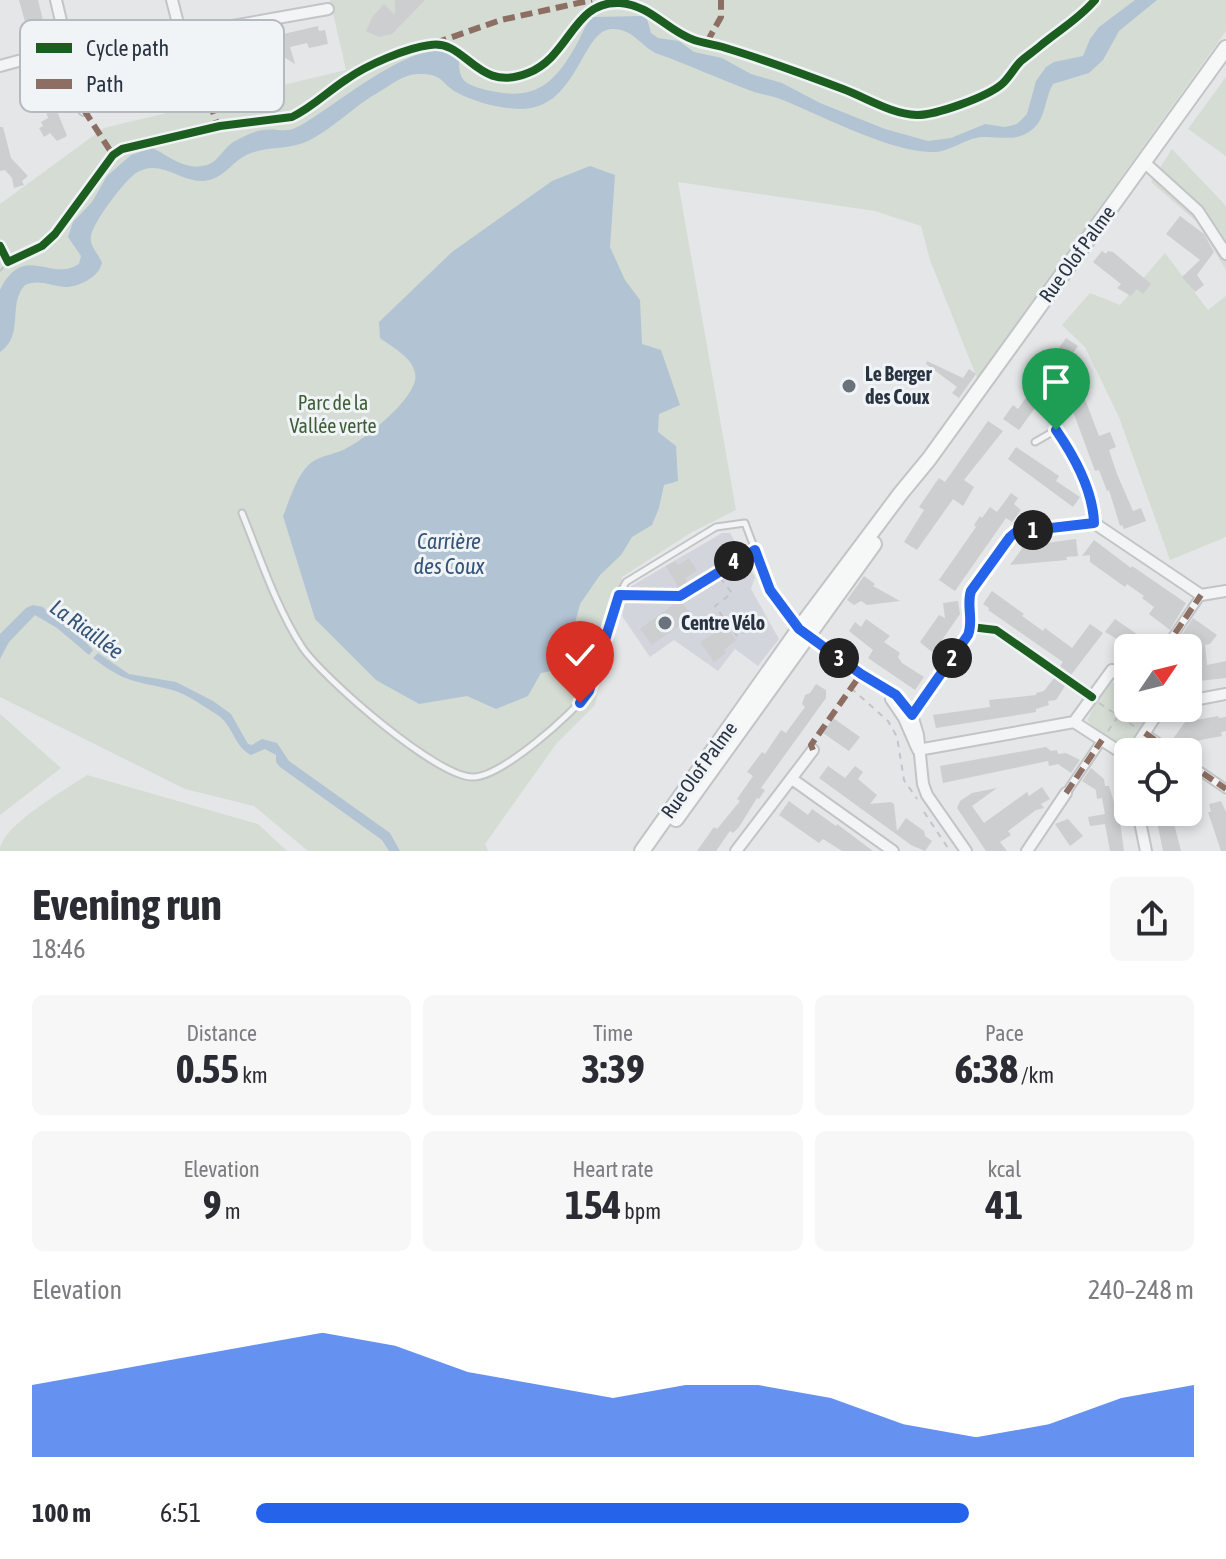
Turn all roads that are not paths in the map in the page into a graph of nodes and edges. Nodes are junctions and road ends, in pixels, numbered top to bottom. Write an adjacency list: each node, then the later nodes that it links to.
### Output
1 (56, 0): 4 (street)
2 (172, 0): 5 (street)
3 (328, 9): 6 (street)
4 (61, 20)
5 (177, 20)
6 (266, 20)
7 (1226, 48): 10 (main road, Rue Olof Palme)
8 (20, 61): 9 (street)
9 (0, 66)
10 (1144, 162): 11 (street); 22 (main road, Rue Olof Palme)
11 (1226, 254)
12 (1079, 375): 13 (lane)
13 (1056, 430): 14 (lane); 16 (street)
14 (1035, 442)
15 (242, 513): 19 (lane)
16 (1094, 523): 20 (street); 21 (street)
17 (755, 550): 19 (lane); 19 (lane); 22 (lane)
18 (1223, 592): 20 (street)
19 (619, 595)
20 (1201, 595): 23 (street)
21 (971, 627): 26 (street); 28 (street)
22 (804, 632): 28 (street); 44 (main road, Rue Olof Palme); 45 (main road, Rue Olof Palme)
23 (1175, 634)
24 (1114, 672): 26 (street)
25 (1226, 694): 27 (street)
26 (1092, 697): 29 (street)
27 (1202, 698)
28 (908, 717): 37 (street)
29 (1074, 722): 34 (street); 37 (street)
30 (1152, 722): 31 (street)
31 (1145, 733): 32 (street); 33 (street)
32 (1142, 738)
33 (1152, 738)
34 (1102, 740): 35 (street); 41 (street)
35 (1114, 748)
36 (813, 750): 39 (street)
37 (918, 750): 43 (street)
38 (1202, 773): 40 (street)
39 (792, 779): 46 (street); 47 (street)
40 (1226, 789)
41 (1066, 793): 48 (street)
42 (1141, 826): 49 (street)
43 (958, 850)
44 (642, 851)
45 (651, 851)
46 (736, 851)
47 (893, 851)
48 (1028, 851)
49 (1146, 851)

